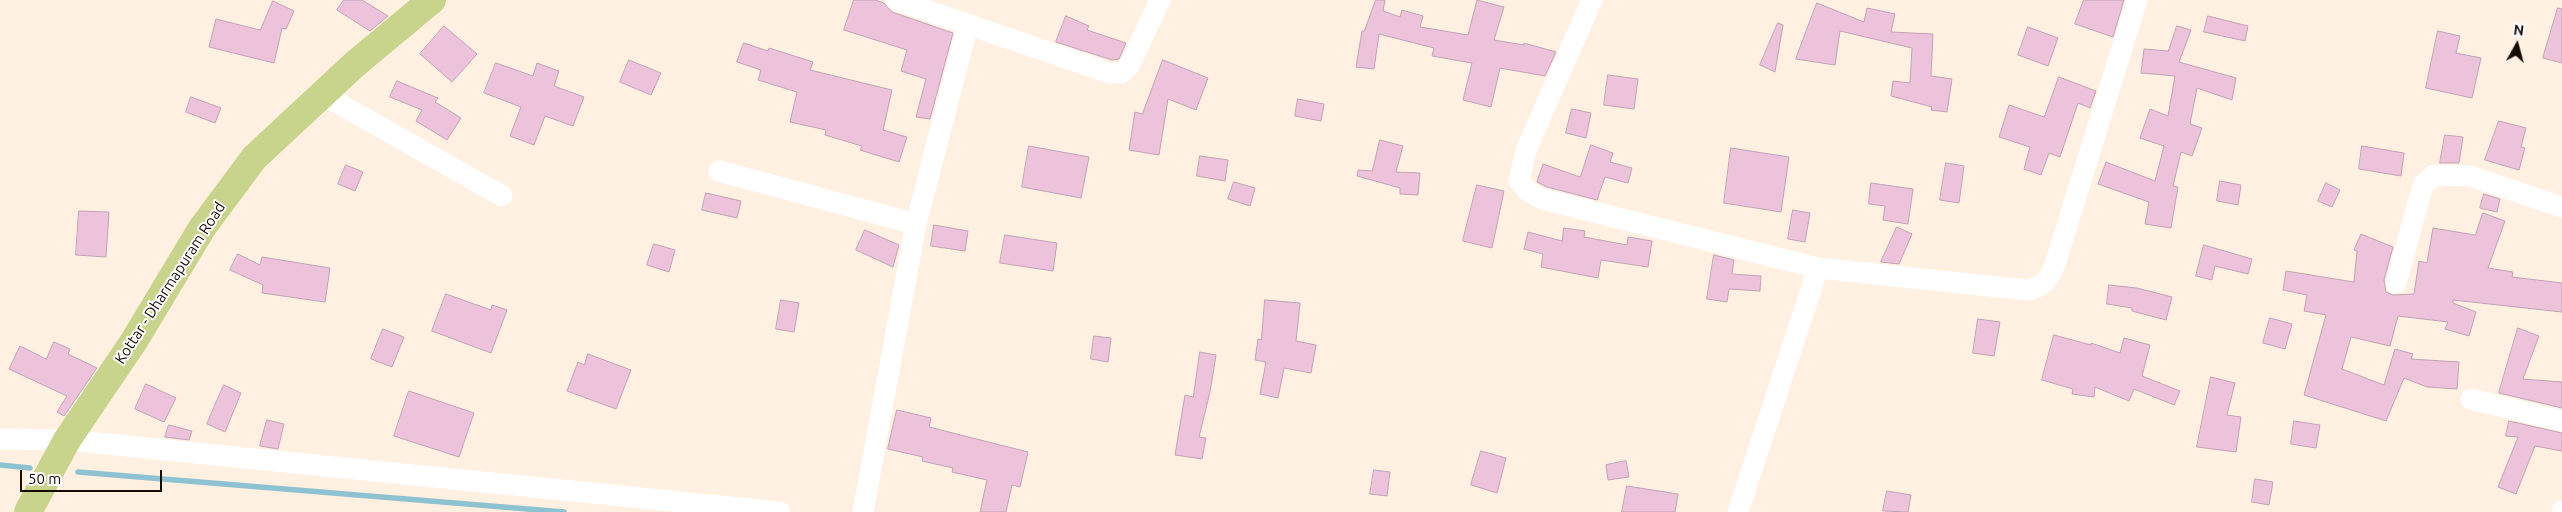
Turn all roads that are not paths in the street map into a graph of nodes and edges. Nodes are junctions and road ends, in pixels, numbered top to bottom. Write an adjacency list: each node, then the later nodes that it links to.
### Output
1 (432, 0): 7 (main road, Kottar - Dharmapuram Road)
2 (896, 0): 6 (street)
3 (1160, 0): 6 (street)
4 (1592, 0): 12 (street)
5 (2137, 0): 12 (street)
6 (968, 24): 11 (street)
7 (322, 94): 9 (street); 17 (main road, Kottar - Dharmapuram Road)
8 (720, 171): 11 (street)
9 (502, 196)
10 (2562, 207): 13 (street)
11 (916, 224): 20 (street)
12 (1818, 268): 21 (street)
13 (2396, 283)
14 (2471, 399): 15 (street)
15 (2562, 421)
16 (0, 439): 17 (street)
17 (67, 440): 18 (main road, Kottar - Dharmapuram Road); 19 (street)
18 (28, 512)
19 (780, 512)
20 (864, 512)
21 (1738, 512)

